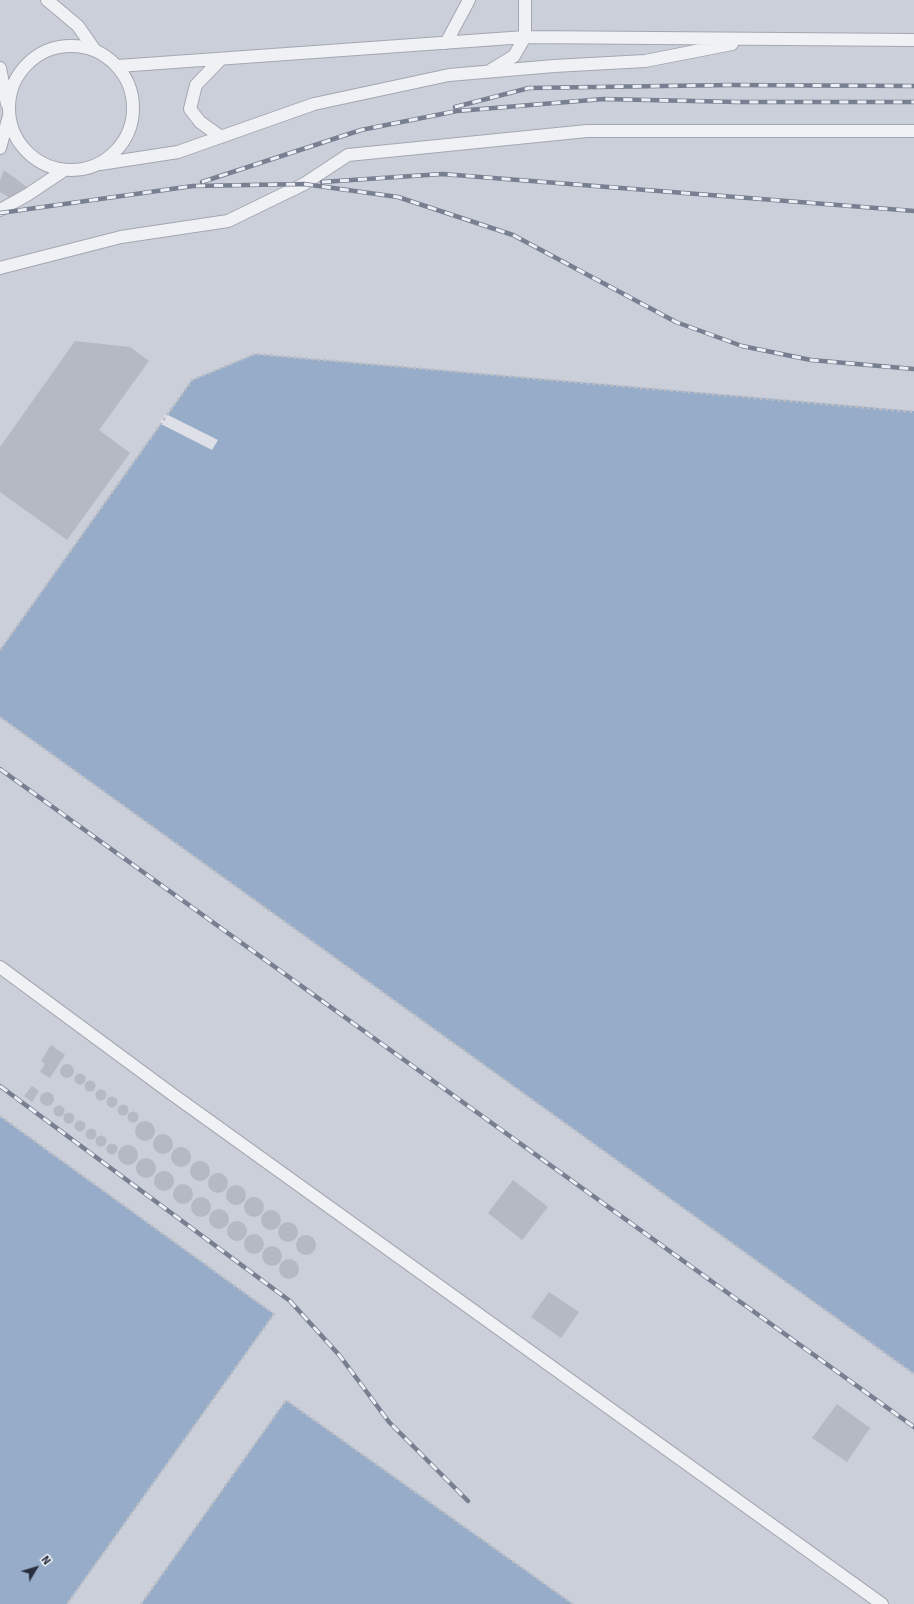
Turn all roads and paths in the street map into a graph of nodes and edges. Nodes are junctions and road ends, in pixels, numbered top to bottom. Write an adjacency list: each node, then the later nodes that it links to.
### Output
1 (47, 0): 8 (lane)
2 (469, 0): 7 (lane)
3 (525, 0): 4 (lane)
4 (525, 37): 5 (lane); 7 (lane); 12 (lane)
5 (757, 39): 6 (lane); 12 (lane)
6 (914, 40)
7 (446, 43): 9 (lane)
8 (94, 49): 10 (lane); 13 (lane)
9 (220, 60): 10 (lane); 15 (lane)
10 (118, 66): 17 (lane)
11 (0, 68): 13 (lane)
12 (490, 71): 15 (lane)
13 (8, 112): 16 (lane); 18 (lane)
14 (914, 131): 20 (lane)
15 (221, 137): 17 (lane)
16 (0, 148)
17 (100, 164): 18 (lane)
18 (63, 171): 19 (lane)
19 (0, 210)
20 (0, 268)
21 (914, 412): 22 (path)
22 (0, 650)
23 (0, 717): 26 (path)
24 (0, 967): 30 (lane)
25 (0, 1116): 27 (path)
26 (914, 1374)
27 (67, 1604)
28 (141, 1604): 29 (path)
29 (572, 1604)
30 (882, 1604)

